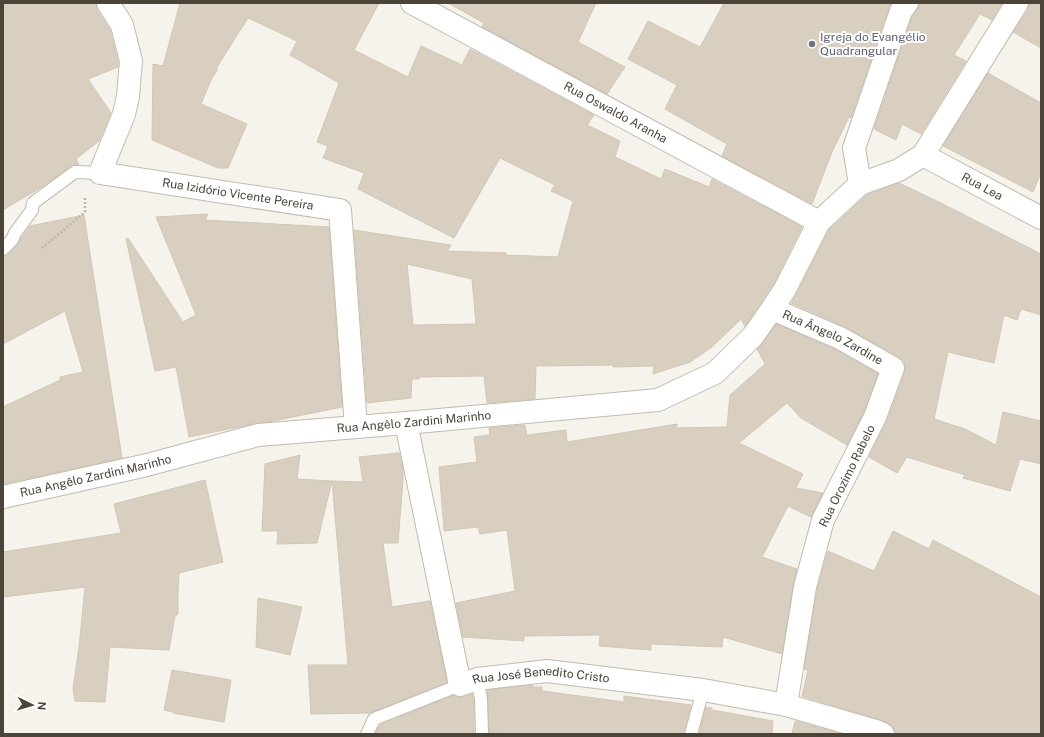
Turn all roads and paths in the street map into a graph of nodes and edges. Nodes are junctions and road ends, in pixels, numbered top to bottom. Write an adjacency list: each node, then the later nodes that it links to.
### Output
1 (108, 3): 6 (street)
2 (412, 3): 9 (street, Rua Oswaldo Aranha)
3 (1017, 3): 5 (street)
4 (898, 6): 7 (street)
5 (923, 155): 7 (street); 8 (street, Rua Lea)
6 (92, 173): 10 (path); 11 (lane); 15 (street, Rua Izidório Vicente Pereira)
7 (860, 184): 9 (street)
8 (1041, 218)
9 (819, 222): 12 (street, Rua Angêlo Zardini Marinho)
10 (42, 248)
11 (3, 249)
12 (772, 309): 13 (street, Rua Ângelo Zardine); 14 (street, Rua Angêlo Zardini Marinho)
13 (893, 368): 19 (street, Rua Orozimo Rabelo)
14 (406, 423): 15 (street, Rua Angêlo Zardini Marinho); 17 (street, Rua José Benedito Cristo)
15 (356, 427): 16 (street, Rua Angêlo Zardini Marinho)
16 (3, 497)
17 (469, 682): 18 (street, Rua José Benedito Cristo); 20 (lane); 21 (lane)
18 (703, 690): 19 (street, Rua José Benedito Cristo); 22 (lane)
19 (786, 705): 23 (street, Rua José Benedito Cristo)
20 (367, 734)
21 (482, 734)
22 (691, 734)
23 (883, 734)

